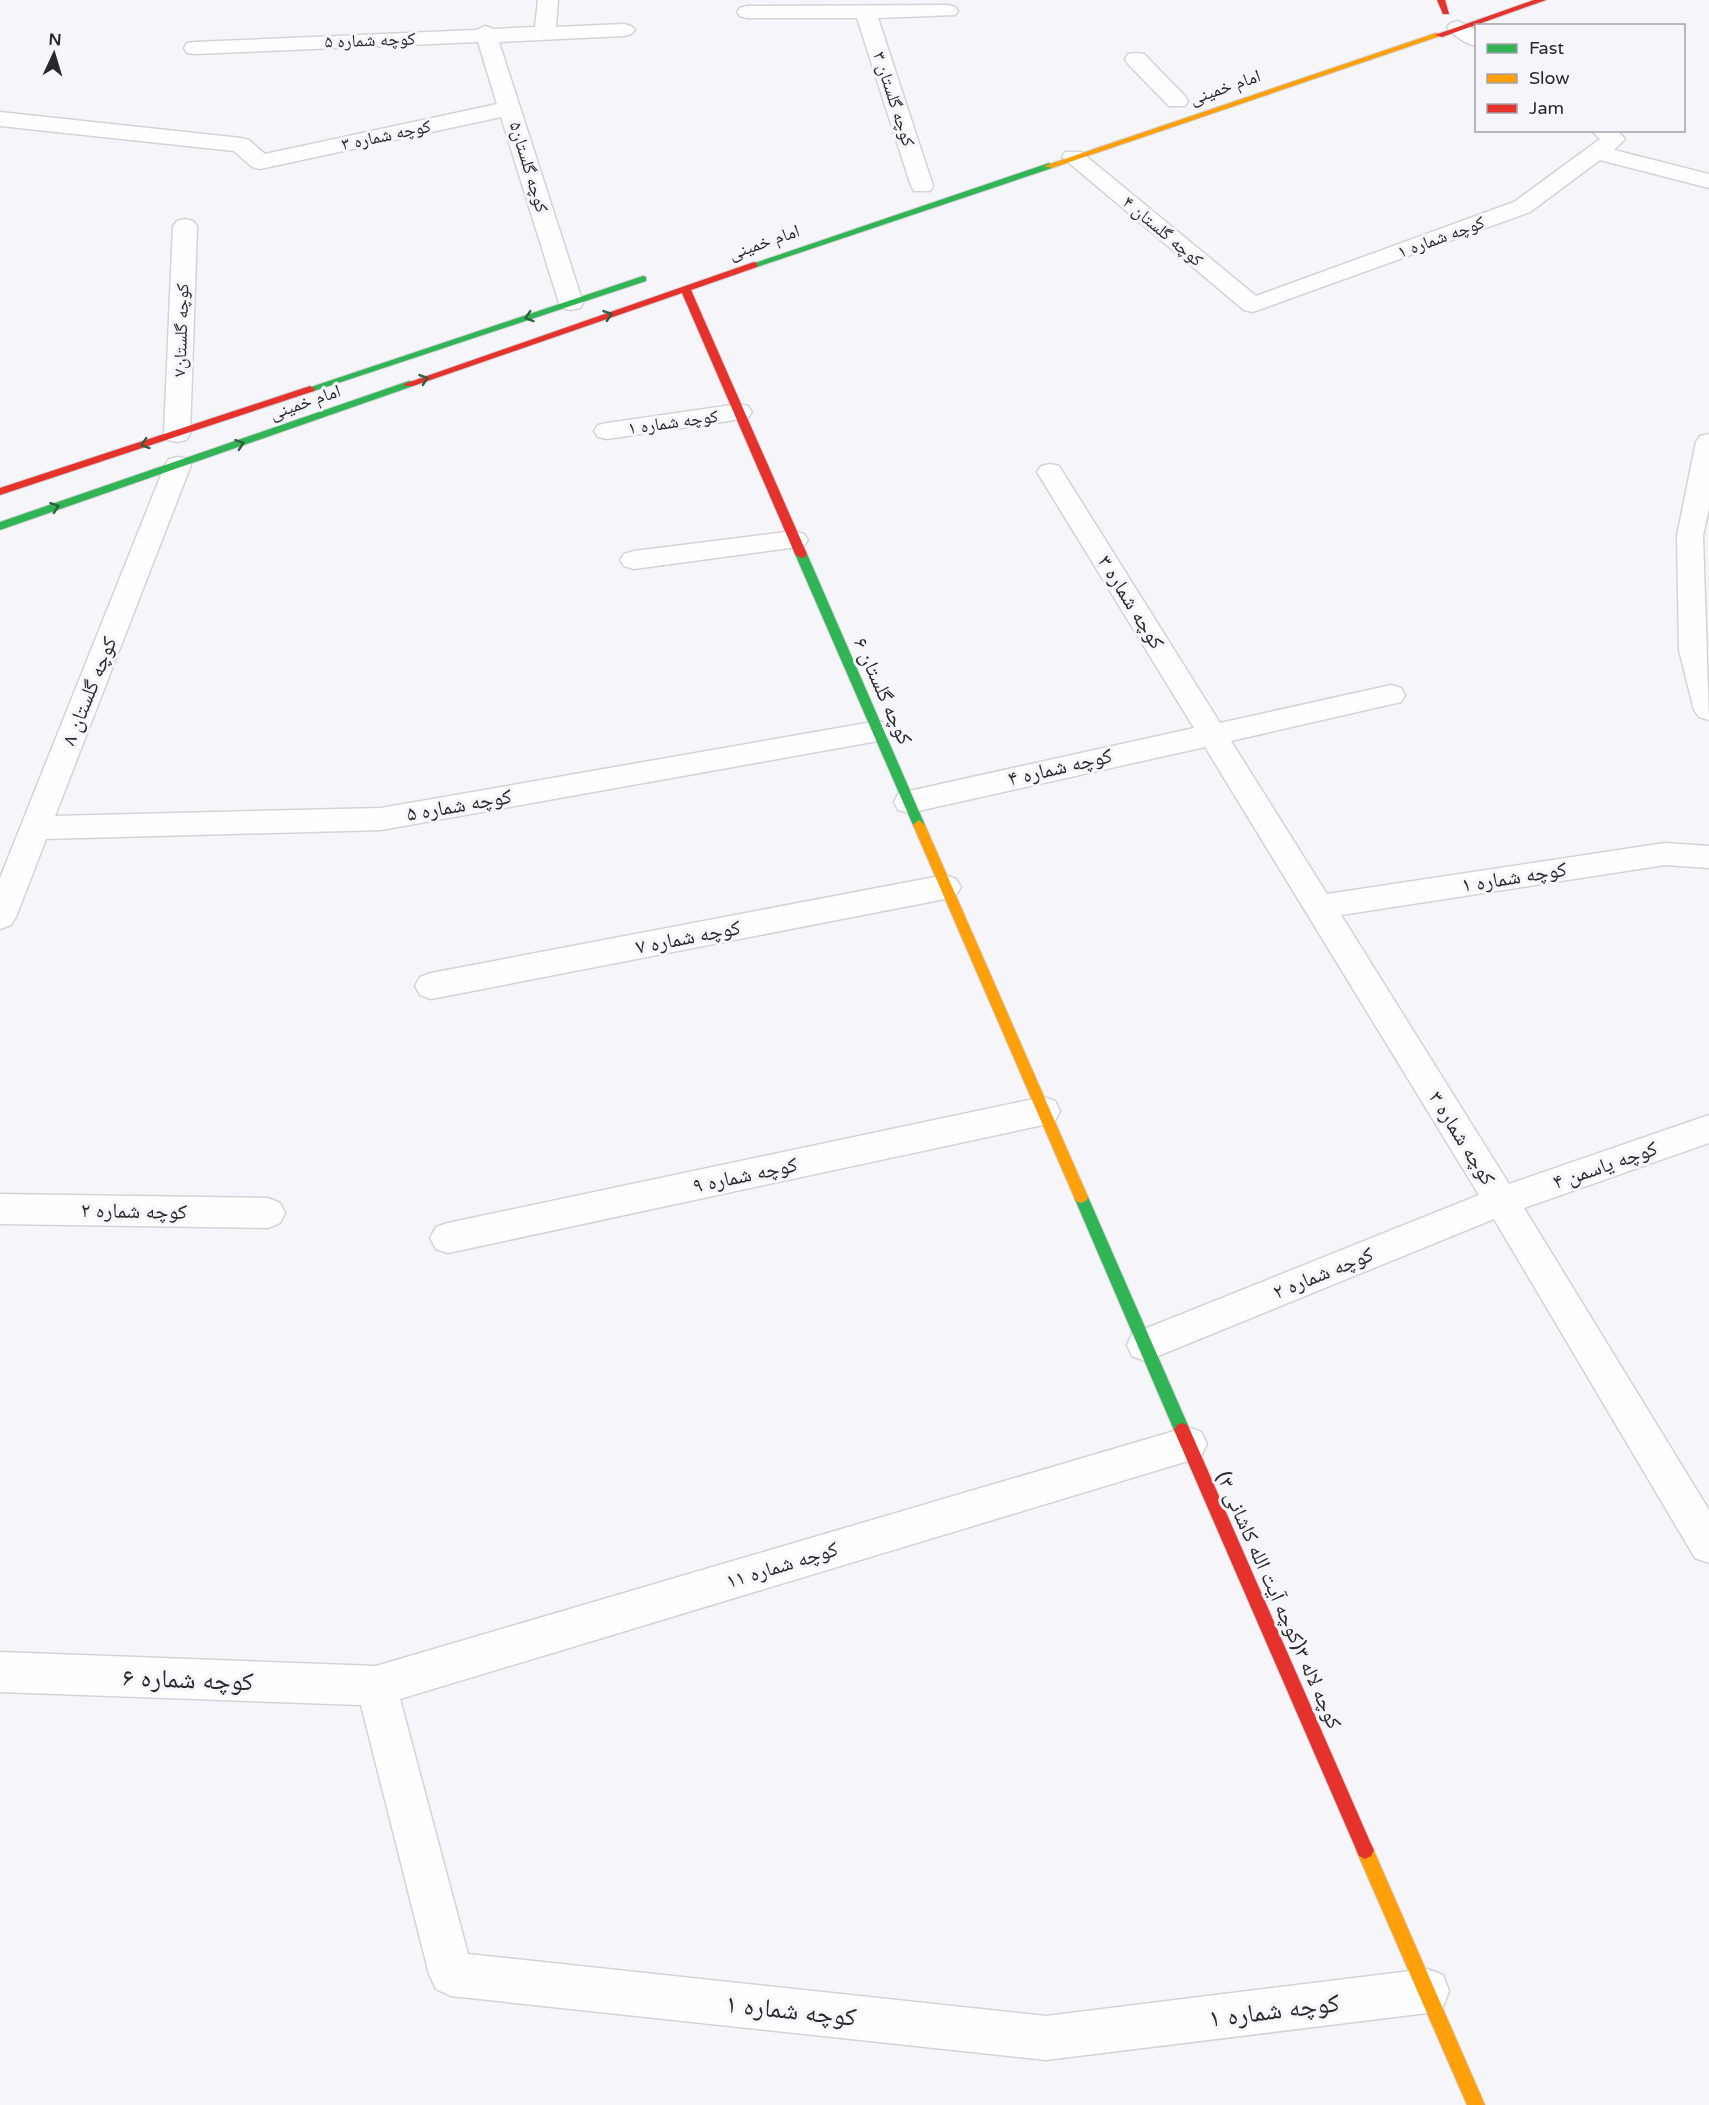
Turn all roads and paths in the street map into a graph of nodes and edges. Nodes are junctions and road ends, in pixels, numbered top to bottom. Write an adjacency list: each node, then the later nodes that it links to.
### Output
1 (548, 0): 9 (street)
2 (1542, 0): 7 (main road, امام خمینی)
3 (1464, 6): 7 (main road, امام خمینی)
4 (948, 11): 6 (street)
5 (747, 12): 6 (street)
6 (866, 12): 20 (street, کوچه گلستان ۳)
7 (1445, 14): 11 (street); 18 (main road, امام خمینی)
8 (624, 30): 9 (street, کوچه شماره ۵)
9 (545, 33): 10 (street, کوچه شماره ۵)
10 (485, 34): 12 (street, کوچه شماره ۵); 15 (street, کوچه گلستان۵)
11 (1475, 39)
12 (195, 48)
13 (1136, 58): 14 (street)
14 (1177, 101)
15 (511, 108): 16 (street, کوچه شماره ۳); 24 (street, کوچه گلستان۵)
16 (0, 120)
17 (1604, 141): 19 (street); 25 (street, کوچه شماره ۱)
18 (1073, 157): 23 (main road, امام خمینی); 25 (street, کوچه گلستان ۴)
19 (1709, 182)
20 (922, 186)
21 (185, 226): 28 (street, کوچه گلستان۷)
22 (662, 273): 24 (main road, امام خمینی)
23 (685, 288): 26 (main road, کوچه گلستان ۶); 30 (main road, امام خمینی, one-way to 23)
24 (571, 303): 28 (main road, امام خمینی, one-way to 28)
25 (1252, 305)
26 (739, 412): 27 (street, کوچه شماره ۱); 34 (main road, کوچه گلستان ۶)
27 (607, 431)
28 (177, 434): 32 (main road, امام خمینی, one-way to 32)
29 (1709, 442): 37 (street)
30 (178, 465): 33 (main road, امام خمینی, one-way to 30); 41 (street, کوچه گلستان ۸)
31 (1050, 472): 39 (street, کوچه شماره ۳)
32 (0, 492)
33 (0, 526)
34 (794, 540): 35 (street); 38 (main road, کوچه گلستان ۶)
35 (634, 560)
36 (1391, 695): 39 (street)
37 (1709, 710)
38 (878, 731): 40 (main road, کوچه گلستان ۶); 41 (street, کوچه شماره ۵)
39 (1211, 733): 40 (street, کوچه شماره ۴); 44 (street, کوچه شماره ۳)
40 (909, 802): 43 (main road, کوچه گلستان ۶)
41 (35, 828): 45 (street, کوچه گلستان ۸)
42 (1709, 857): 44 (street, کوچه شماره ۱)
43 (945, 887): 46 (street, کوچه شماره ۷); 47 (main road, کوچه گلستان ۶)
44 (1319, 907): 49 (street, کوچه شماره ۳)
45 (0, 916)
46 (431, 986)
47 (1043, 1111): 52 (street, کوچه شماره ۹); 53 (main road, کوچه لاله ۳(کوچه آیت الله کاشانی ۳))
48 (1709, 1129): 49 (street, کوچه یاسمن ۴)
49 (1501, 1201): 53 (street, کوچه شماره ۲); 55 (street, کوچه شماره ۳)
50 (0, 1209): 51 (street, کوچه شماره ۲)
51 (268, 1213)
52 (448, 1238)
53 (1145, 1345): 54 (main road, کوچه لاله ۳(کوچه آیت الله کاشانی ۳))
54 (1188, 1444): 57 (street, کوچه شماره ۱۱); 58 (main road, کوچه لاله ۳(کوچه آیت الله کاشانی ۳))
55 (1709, 1545)
56 (0, 1672): 57 (street, کوچه شماره ۶)
57 (376, 1686): 58 (street, کوچه شماره ۱)
58 (1427, 1991): 59 (main road, کوچه لاله ۳(کوچه آیت الله کاشانی ۳))
59 (1476, 2105)

